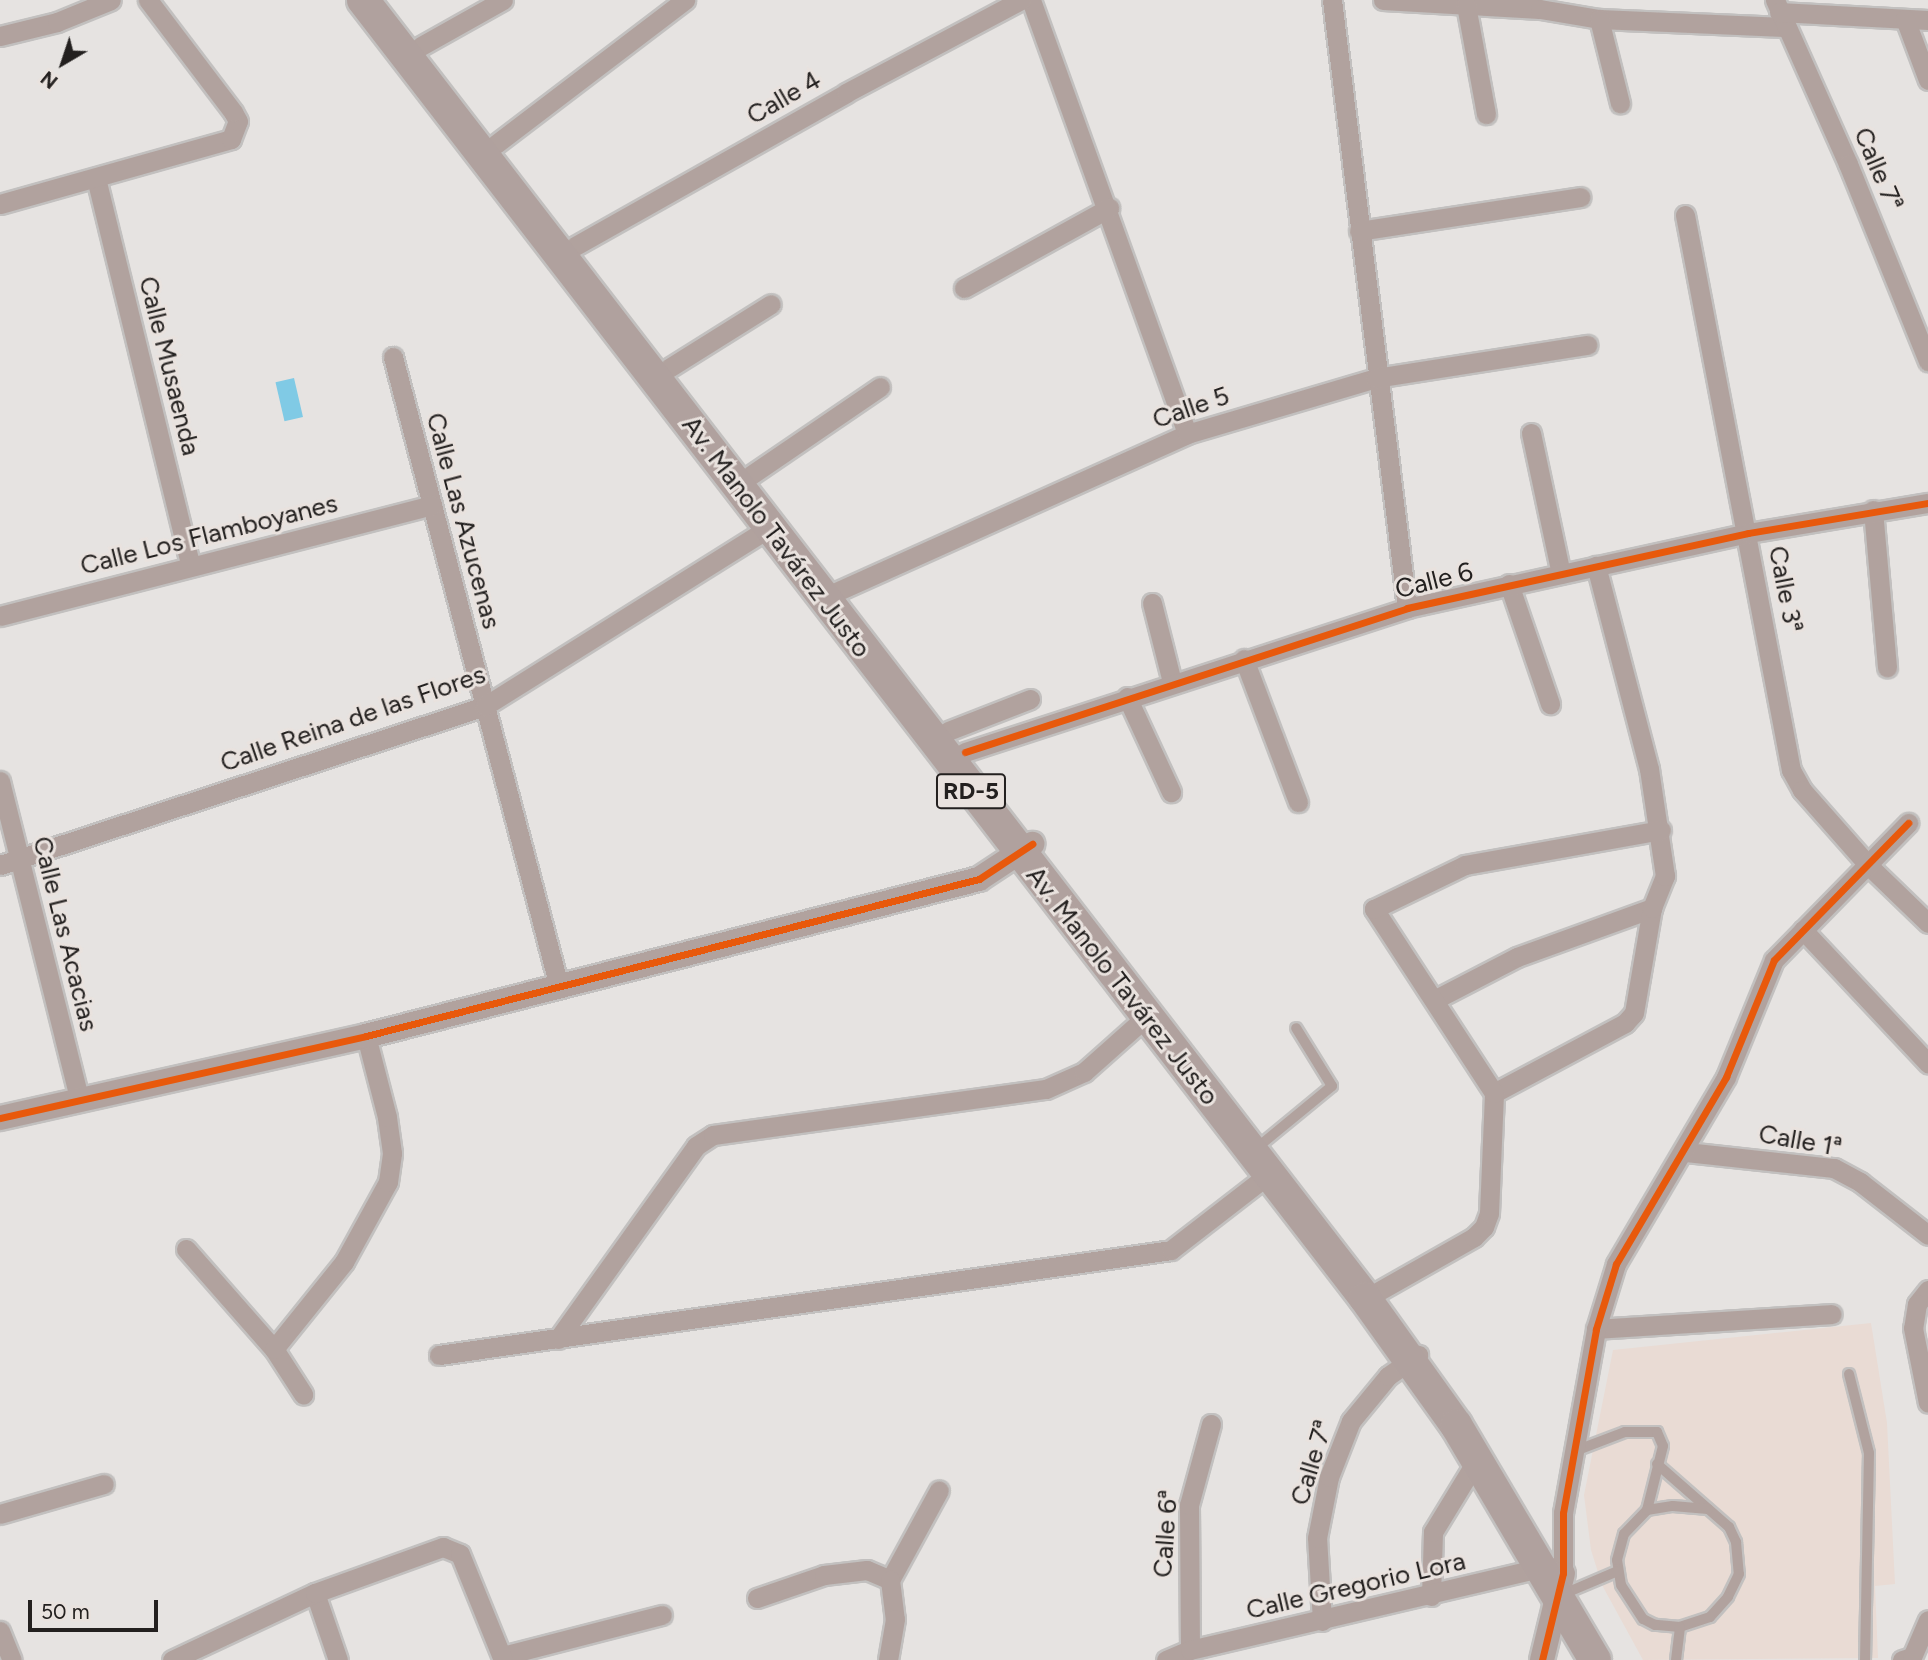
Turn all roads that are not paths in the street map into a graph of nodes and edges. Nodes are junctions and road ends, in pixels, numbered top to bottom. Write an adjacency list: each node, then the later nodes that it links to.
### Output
1 (111, 0): 17 (street)
2 (148, 0): 23 (street)
3 (363, 0): 44 (main road, Av. Manolo Tavárez Justo / RD-5)
4 (386, 0): 18 (main road, Av. Manolo Tavárez Justo / RD-5)
5 (503, 0): 18 (street)
6 (685, 0): 22 (street)
7 (1021, 0): 29 (street, Calle 4)
8 (1031, 0): 26 (street)
9 (1332, 0): 28 (street)
10 (1383, 0): 12 (street)
11 (1539, 4): 12 (street); 15 (street)
12 (1466, 5): 21 (street)
13 (1892, 12): 14 (street); 16 (street); 19 (street)
14 (1779, 13): 15 (street); 34 (street, Calle 7ª)
15 (1599, 19): 20 (street)
16 (1928, 20)
17 (0, 36)
18 (421, 46): 22 (main road, Av. Manolo Tavárez Justo / RD-5)
19 (1928, 80)
20 (1620, 103)
21 (1486, 114)
22 (496, 144): 29 (main road, Av. Manolo Tavárez Justo / RD-5)
23 (96, 178): 25 (street); 46 (street, Calle Musaenda)
24 (1580, 197): 28 (street)
25 (0, 204)
26 (1109, 208): 30 (street); 38 (street)
27 (1685, 215): 45 (street, Calle 3ª)
28 (1359, 231): 36 (street)
29 (575, 246): 35 (main road, Av. Manolo Tavárez Justo / RD-5)
30 (964, 288)
31 (771, 304): 35 (street)
32 (1587, 345): 36 (street, Calle 5)
33 (393, 357): 42 (street, Calle Las Azucenas)
34 (1928, 362)
35 (669, 368): 40 (main road, Av. Manolo Tavárez Justo / RD-5)
36 (1376, 378): 38 (street, Calle 5); 52 (street)
37 (880, 387): 40 (street)
38 (1187, 433): 50 (street, Calle 5)
39 (1531, 433): 48 (street)
40 (751, 475): 50 (main road, Av. Manolo Tavárez Justo / RD-5)
41 (1928, 503): 43 (street, Calle 6)
42 (432, 505): 46 (street, Calle Los Flamboyanes); 60 (street, Calle Las Azucenas)
43 (1873, 510): 45 (street, Calle 6); 55 (street)
44 (770, 527): 60 (street, Calle Reina de las Flores); 67 (main road, Av. Manolo Tavárez Justo / RD-5)
45 (1748, 533): 47 (street, Calle 6); 70 (street, Calle 3ª)
46 (191, 566): 53 (street, Calle Los Flamboyanes)
47 (1595, 566): 48 (street, Calle 6); 66 (street)
48 (1561, 573): 49 (street, Calle 6)
49 (1509, 584): 52 (street, Calle 6); 59 (street)
50 (836, 592): 61 (main road, Av. Manolo Tavárez Justo / RD-5)
51 (1152, 603): 56 (street)
52 (1407, 608): 54 (street, Calle 6)
53 (0, 615)
54 (1244, 659): 56 (street, Calle 6); 64 (street)
55 (1886, 667)
56 (1172, 682): 57 (street, Calle 6)
57 (1127, 697): 61 (street, Calle 6); 63 (street)
58 (1030, 699): 61 (street)
59 (1550, 704)
60 (485, 706): 68 (street, Calle Reina de las Flores); 74 (street, Calle Las Azucenas)
61 (956, 741): 67 (main road, Av. Manolo Tavárez Justo / RD-5)
62 (0, 781): 68 (street, Calle Las Acacias)
63 (1171, 792)
64 (1298, 802)
65 (1908, 823): 70 (street)
66 (1661, 830): 71 (street); 75 (street)
67 (1025, 848): 74 (street); 76 (main road, Av. Manolo Tavárez Justo / RD-5); 83 (main road, Av. Manolo Tavárez Justo / RD-5)
68 (20, 860): 69 (street, Calle Reina de las Flores); 81 (street, Calle Las Acacias)
69 (0, 865)
70 (1868, 866): 72 (street, Calle 3ª); 73 (street)
71 (1652, 908): 75 (street); 80 (street)
72 (1928, 923)
73 (1802, 930): 79 (street); 84 (street)
74 (558, 983): 78 (street)
75 (1434, 1000): 80 (street)
76 (1147, 1016): 85 (main road, Av. Manolo Tavárez Justo / RD-5); 92 (street)
77 (1296, 1028): 83 (lane)
78 (366, 1036): 81 (street); 93 (street)
79 (1928, 1063)
80 (1494, 1093): 89 (street)
81 (79, 1099): 82 (street)
82 (0, 1118)
83 (1264, 1142): 89 (main road, Av. Manolo Tavárez Justo / RD-5)
84 (1686, 1152): 86 (street, Calle 1ª); 91 (street)
85 (1269, 1174): 92 (street); 95 (main road, Av. Manolo Tavárez Justo / RD-5)
86 (1928, 1235)
87 (186, 1249): 93 (street)
88 (1928, 1290): 96 (street)
89 (1379, 1291): 95 (main road, Av. Manolo Tavárez Justo / RD-5)
90 (1832, 1314): 91 (street)
91 (1596, 1329): 101 (street)
92 (558, 1339): 94 (street)
93 (274, 1349): 98 (street)
94 (439, 1355)
95 (1416, 1356): 102 (main road, Av. Manolo Tavárez Justo / RD-5); 110 (main road, Av. Manolo Tavárez Justo / RD-5); 117 (street, Calle 7ª)
96 (1925, 1367): 99 (street)
97 (1849, 1374): 132 (lane)
98 (303, 1394)
99 (1928, 1403)
100 (1211, 1424): 120 (street, Calle 6ª)
101 (1575, 1451): 103 (lane); 110 (street)
102 (1477, 1460): 110 (main road, Av. Manolo Tavárez Justo / RD-5); 113 (street)
103 (1657, 1464): 106 (lane); 107 (lane)
104 (104, 1484): 108 (street)
105 (939, 1490): 111 (street)
106 (1708, 1509): 107 (lane); 118 (lane)
107 (1647, 1510): 109 (lane)
108 (0, 1514)
109 (1618, 1571): 110 (lane); 118 (lane)
110 (1559, 1578): 113 (street, Calle Gregorio Lora); 128 (street); 129 (main road, Av. Manolo Tavárez Justo / RD-5); 130 (main road, Av. Manolo Tavárez Justo / RD-5)
111 (890, 1580): 114 (street); 126 (street)
112 (315, 1593): 122 (street); 123 (street); 125 (street)
113 (1431, 1596): 117 (street, Calle Gregorio Lora)
114 (757, 1598)
115 (662, 1615): 122 (street)
116 (1928, 1620): 133 (street)
117 (1322, 1621): 121 (street, Calle Gregorio Lora)
118 (1680, 1627): 131 (lane)
119 (0, 1631): 124 (street)
120 (1190, 1650): 121 (street, Calle Gregorio Lora); 127 (street, Calle Gregorio Lora)
121 (1233, 1651)
122 (503, 1658)
123 (178, 1659)
124 (12, 1660)
125 (338, 1660)
126 (888, 1660)
127 (1166, 1660)
128 (1542, 1660)
129 (1595, 1660)
130 (1614, 1660)
131 (1676, 1660)
132 (1865, 1660)
133 (1902, 1660)

